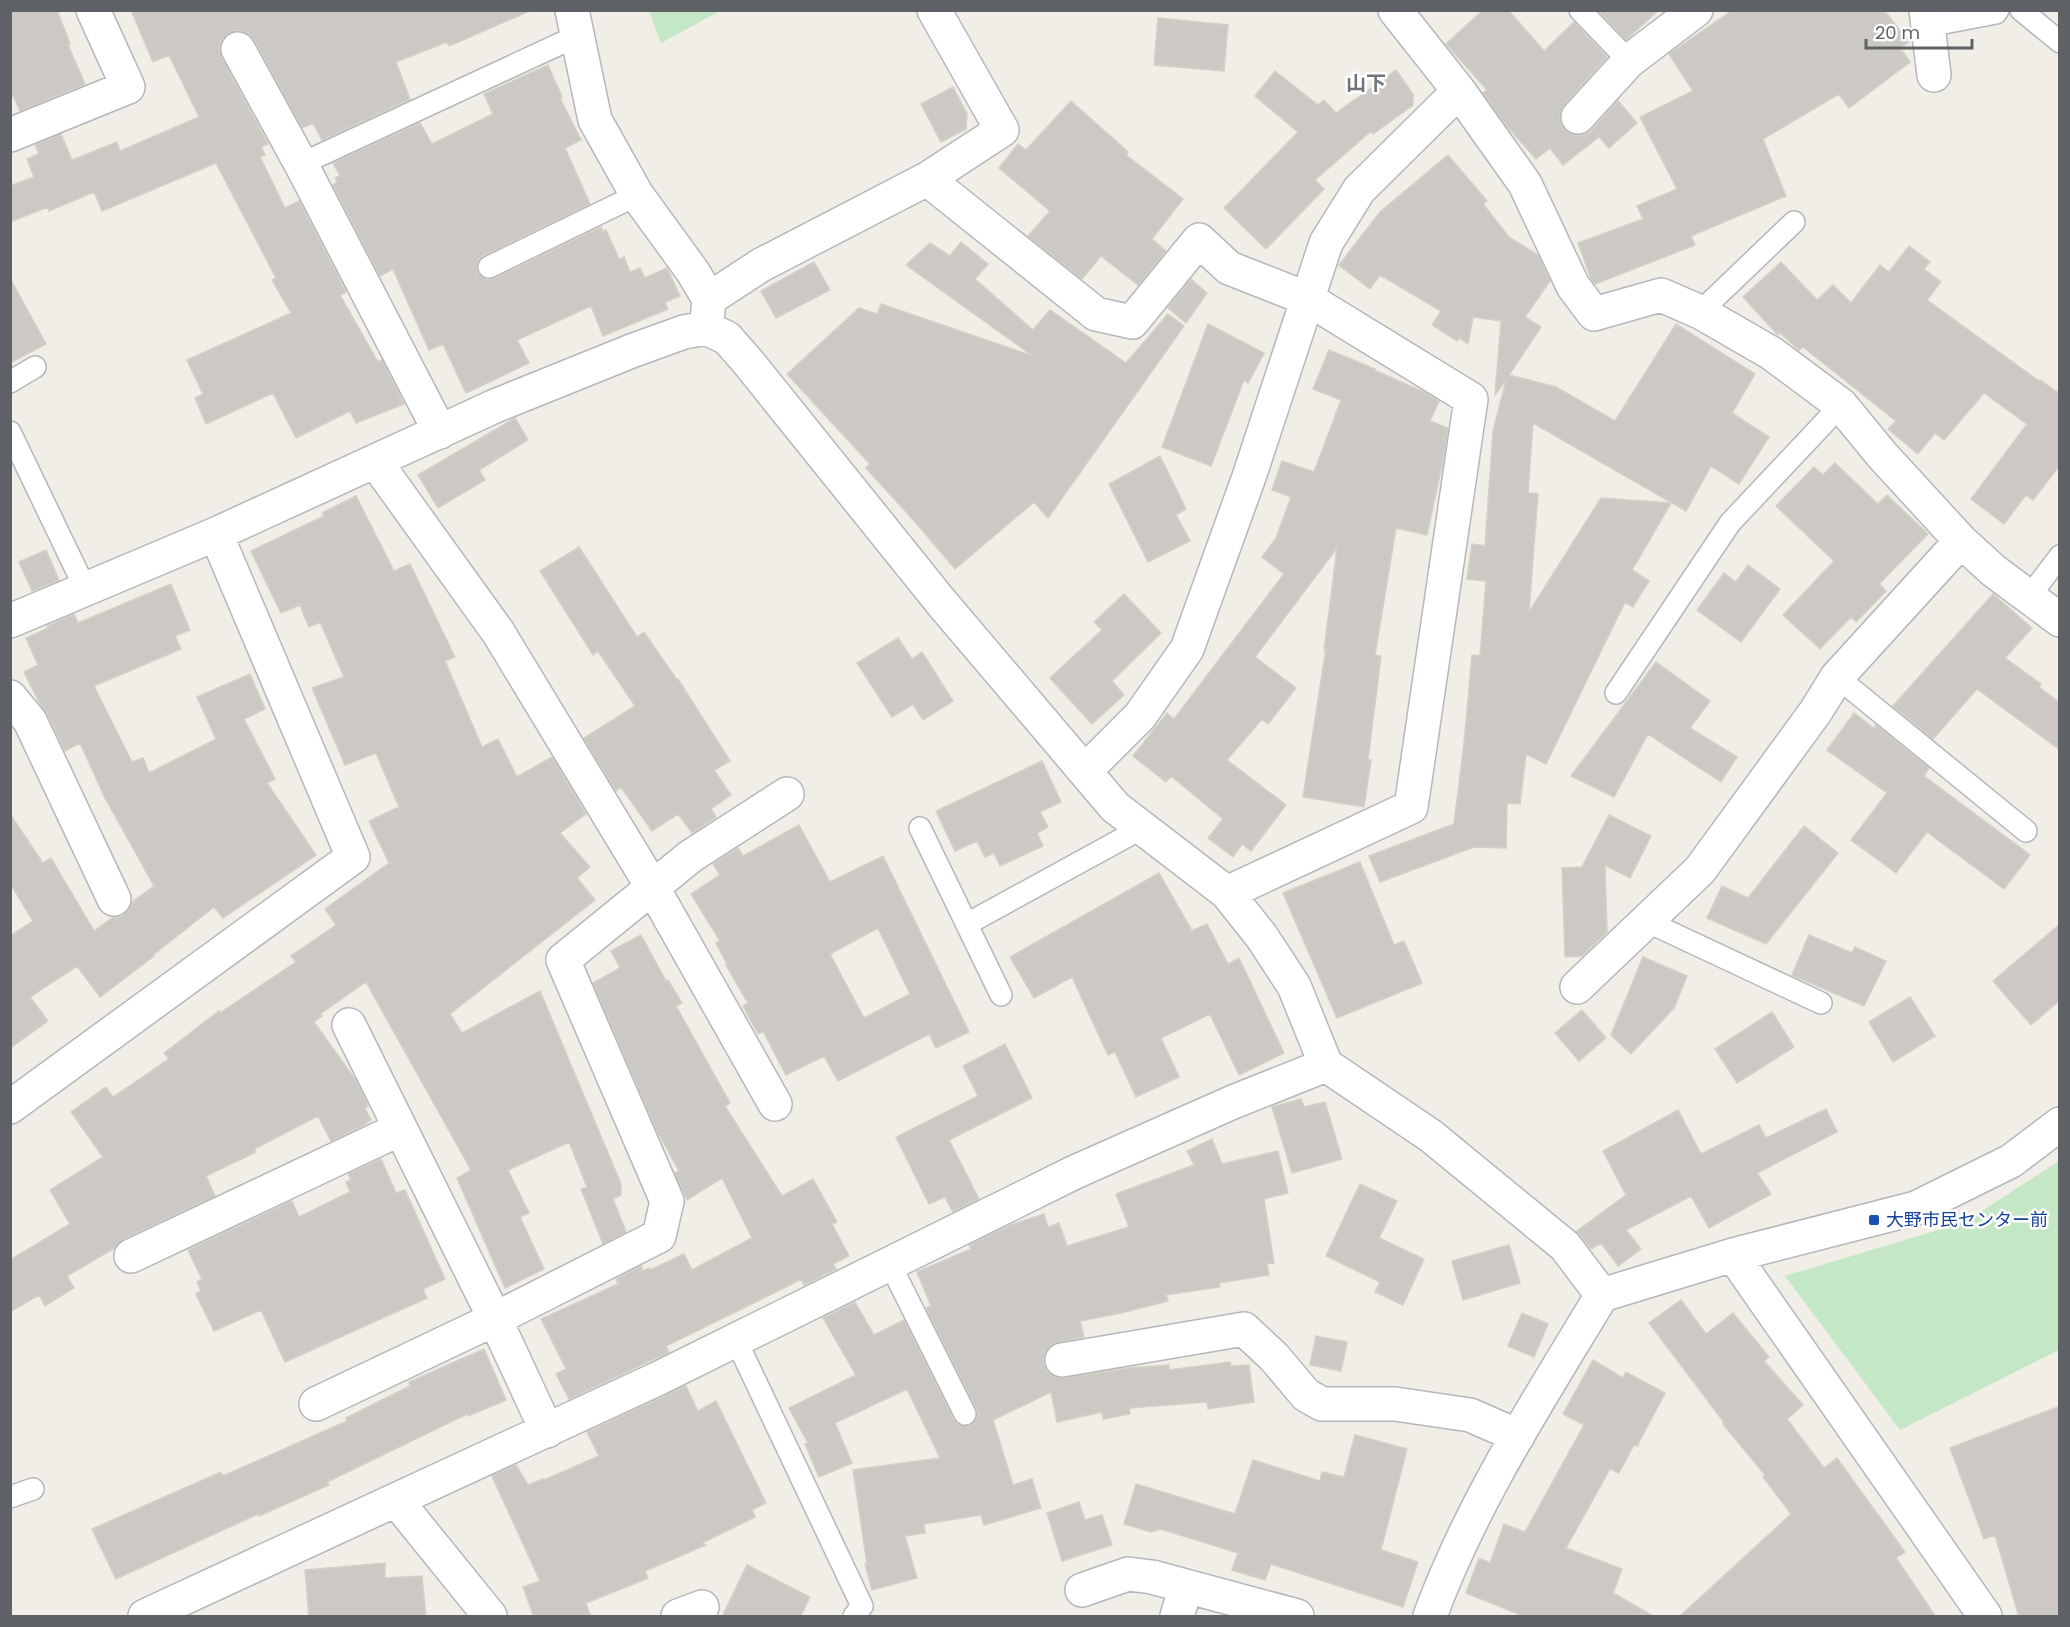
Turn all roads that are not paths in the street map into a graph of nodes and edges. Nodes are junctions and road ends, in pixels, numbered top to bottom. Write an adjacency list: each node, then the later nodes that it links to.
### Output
1 (93, 10): 16 (street)
2 (934, 10): 18 (street)
3 (1395, 10): 14 (street)
4 (1580, 10): 12 (lane)
5 (1696, 10): 12 (street)
6 (1998, 10): 8 (lane)
7 (2021, 10): 10 (lane)
8 (1927, 18): 13 (street)
9 (575, 23): 17 (lane); 19 (street)
10 (2060, 42)
11 (238, 50): 17 (street)
12 (1629, 61): 15 (street)
13 (1934, 75)
14 (1459, 91): 22 (street); 23 (street)
15 (1578, 117)
16 (10, 135)
17 (301, 164): 29 (street)
18 (927, 179): 22 (street); 24 (street)
19 (637, 195): 21 (lane); 24 (street)
20 (1794, 222): 23 (lane)
21 (489, 267)
22 (1308, 299): 41 (street); 47 (street)
23 (1700, 312): 27 (street)
24 (708, 314): 29 (street); 41 (street)
25 (35, 368): 26 (lane)
26 (10, 382)
27 (1841, 405): 32 (street); 39 (lane)
28 (10, 432): 34 (lane)
29 (440, 432): 30 (street)
30 (375, 461): 31 (street); 46 (street)
31 (216, 534): 34 (street); 57 (street)
32 (1961, 541): 35 (street); 38 (street)
33 (2060, 556): 35 (lane)
34 (85, 588): 37 (street)
35 (2029, 597): 36 (street)
36 (2060, 620)
37 (10, 621)
38 (1837, 676): 45 (lane); 49 (street)
39 (1616, 693)
40 (10, 697): 48 (street)
41 (1085, 771): 43 (street)
42 (787, 794): 46 (street)
43 (1144, 827): 47 (street); 50 (lane)
44 (920, 828): 50 (lane)
45 (2026, 831)
46 (653, 888): 56 (street); 64 (street)
47 (1227, 893): 55 (street)
48 (114, 899)
49 (1646, 921): 51 (street); 53 (lane)
50 (967, 924): 52 (lane)
51 (1577, 987)
52 (1001, 995)
53 (1821, 1003)
54 (349, 1025): 59 (street)
55 (1326, 1065): 62 (street); 63 (street)
56 (775, 1104)
57 (10, 1107)
58 (2060, 1124): 60 (street)
59 (400, 1129): 61 (street); 64 (street)
60 (1733, 1255): 63 (street); 81 (street)
61 (130, 1256)
62 (890, 1264): 65 (street); 68 (lane)
63 (1602, 1295): 70 (street)
64 (495, 1319): 67 (street); 69 (street)
65 (736, 1340): 69 (street); 78 (lane)
66 (1062, 1360): 70 (street)
67 (316, 1404)
68 (964, 1414)
69 (547, 1431): 73 (street)
70 (1518, 1436): 80 (street)
71 (33, 1489): 72 (lane)
72 (10, 1497)
73 (396, 1500): 76 (street); 77 (street)
74 (1082, 1590): 75 (street)
75 (1182, 1601): 79 (street)
76 (145, 1617)
77 (490, 1617)
78 (854, 1617)
79 (1297, 1617)
80 (1430, 1617)
81 (1985, 1617)

